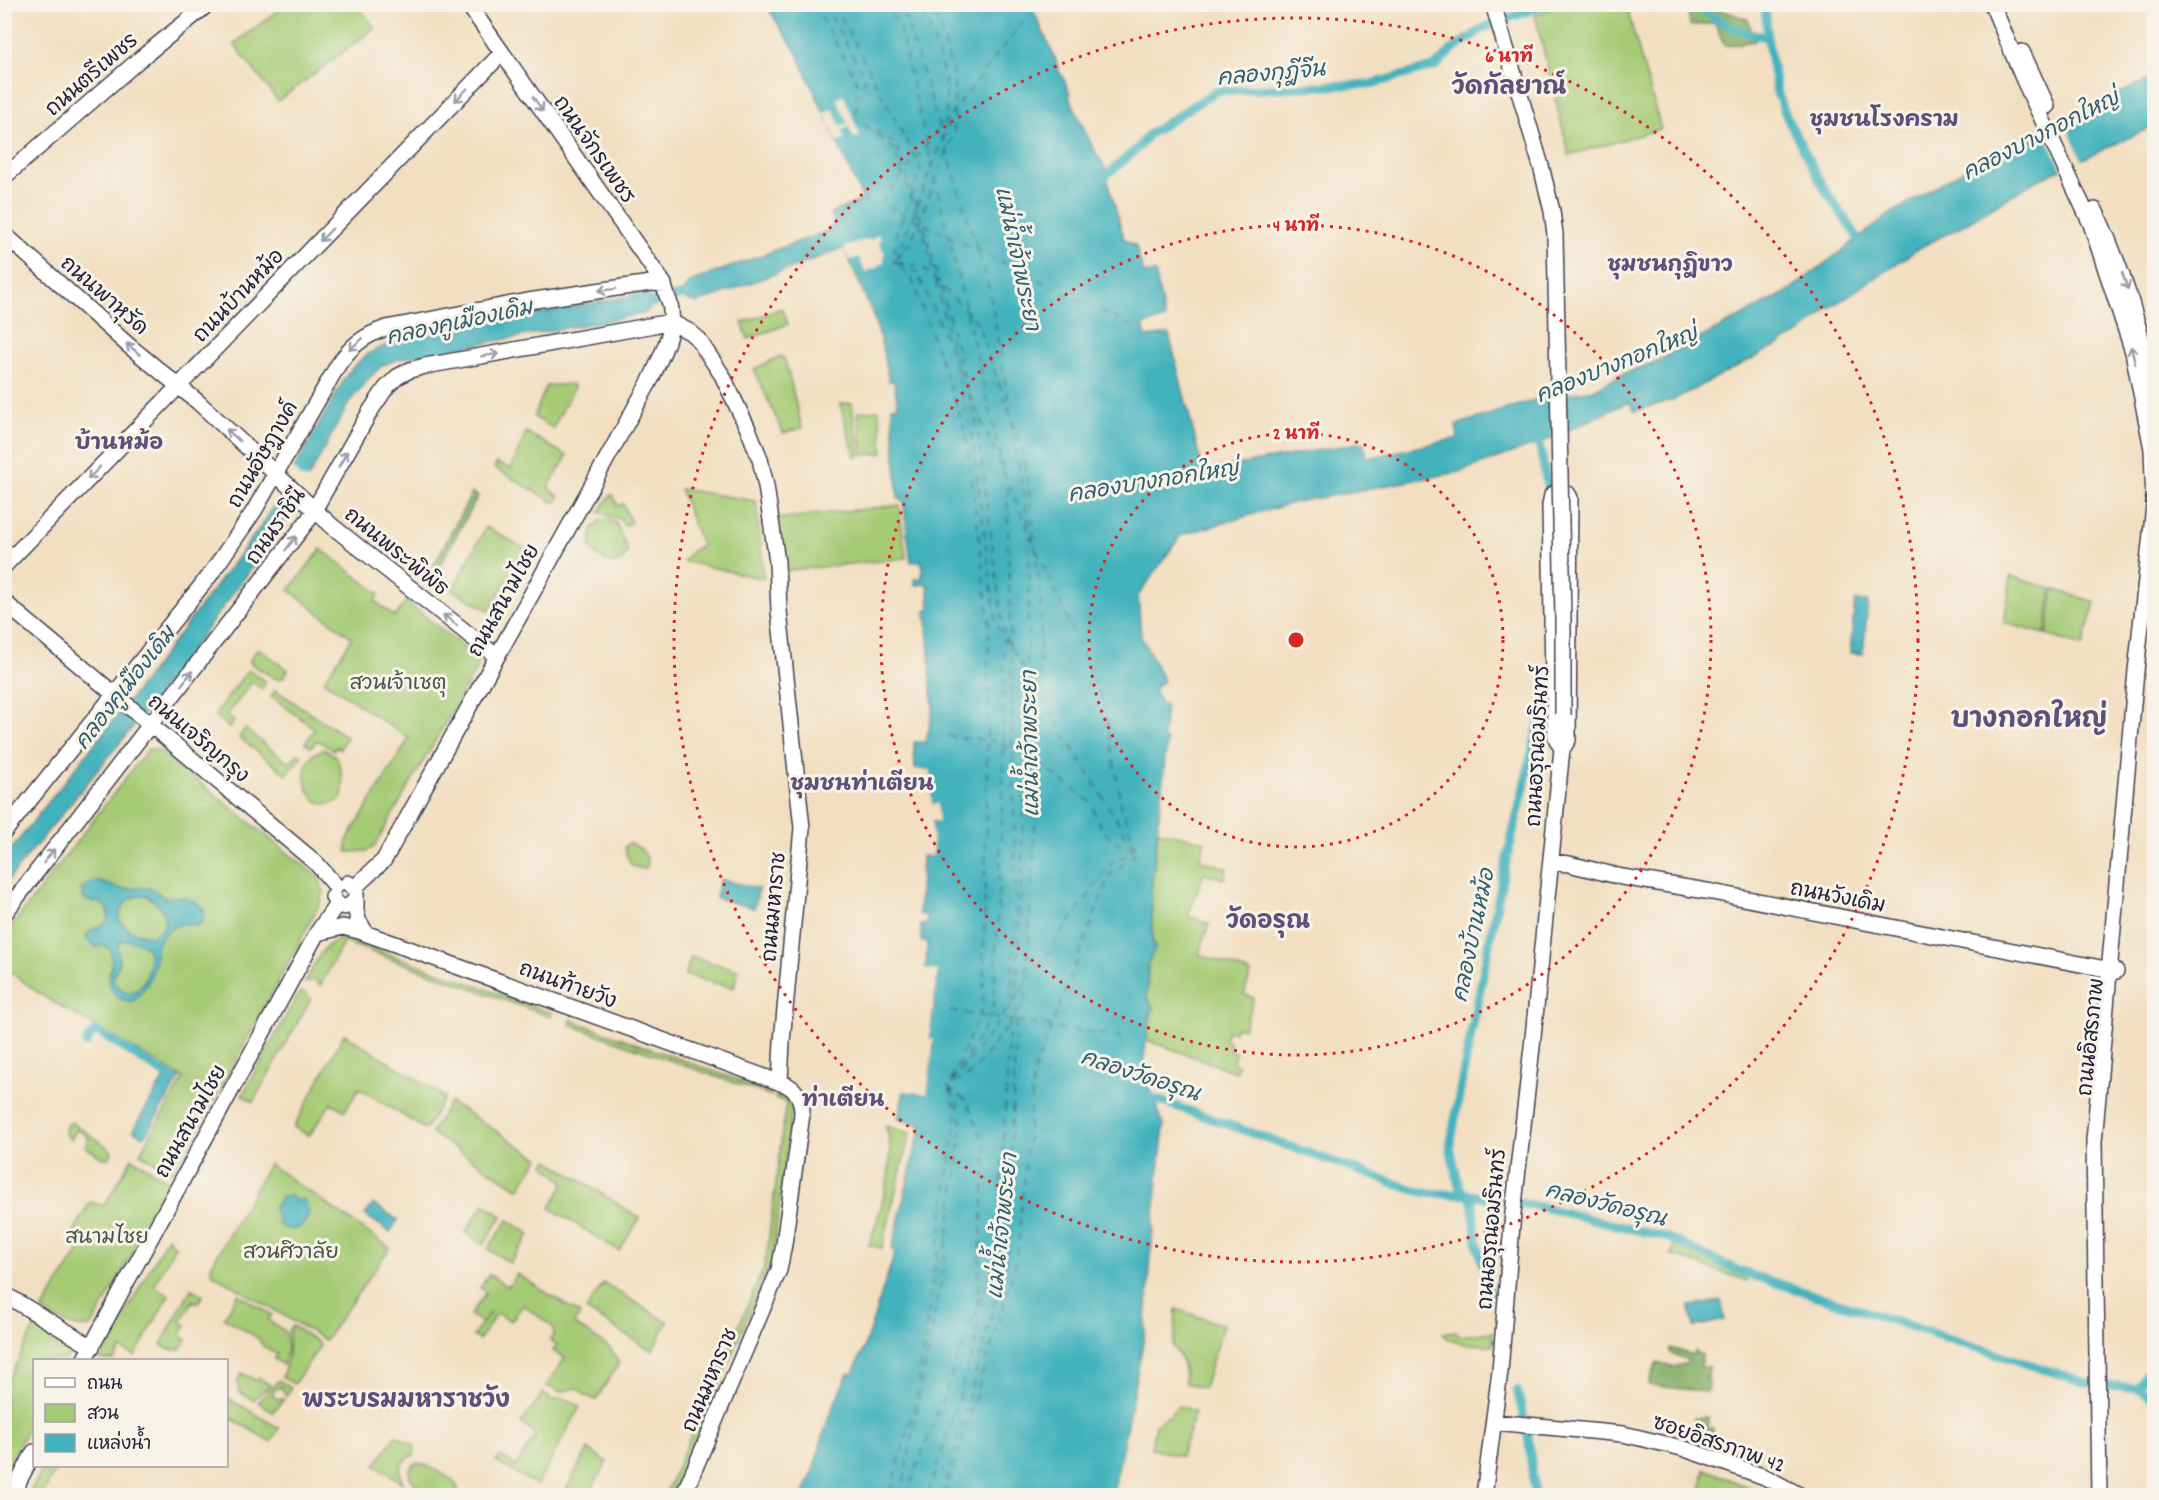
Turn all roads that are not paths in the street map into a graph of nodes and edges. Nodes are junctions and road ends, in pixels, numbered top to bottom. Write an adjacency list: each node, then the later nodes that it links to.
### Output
1 (208, 4): 8 (main road, ถนนตรีเพชร)
2 (468, 4): 6 (main road, ถนนจักรเพชร)
3 (1992, 4): 7 (main road)
4 (2003, 4): 7 (main road)
5 (1497, 16): 25 (main road, ถนนอรุณอมรินทร์, bridge)
6 (502, 53): 10 (main road, ถนนจักรเพชร, one-way to 10); 15 (main road, ถนนบ้านหม้อ, one-way to 15)
7 (2027, 75): 14 (main road)
8 (4, 177)
9 (4, 234): 15 (main road, ถนนพาหุรัด, one-way to 9)
10 (644, 254): 11 (main road); 12 (main road, ถนนจักรเพชร)
11 (635, 285): 12 (main road); 17 (main road, ถนนอัษฎางค์, one-way to 17)
12 (665, 288): 13 (main road, ถนนจักรเพชร)
13 (671, 316): 18 (main road, ถนนราชินี, one-way to 13); 22 (main road, ถนนสนามไชย); 35 (main road, ถนนมหาราช)
14 (2140, 330): 16 (main road); 34 (main road, one-way to 14)
15 (179, 386): 17 (main road, ถนนพาหุรัด, one-way to 15); 19 (main road, ถนนบ้านหม้อ, one-way to 19)
16 (2154, 400)
17 (280, 478): 18 (main road, ถนนพระพิพิธ); 23 (main road, ถนนอัษฎางค์)
18 (314, 510): 22 (main road, ถนนพระพิพิธ, one-way to 18); 24 (main road, ถนนราชินี, one-way to 18)
19 (4, 566)
20 (2154, 585): 34 (main road, ถนนอิสรภาพ)
21 (4, 602): 23 (main road, ถนนเจริญกรุง)
22 (496, 656): 29 (main road, ถนนสนามไชย)
23 (119, 698): 24 (main road, ถนนเจริญกรุง); 26 (main road, ถนนอัษฎางค์)
24 (147, 721): 28 (main road, ถนนเจริญกรุง); 31 (main road, ถนนราชินี, one-way to 24)
25 (1562, 749): 25 (main road); 27 (main road, ถนนอรุณอมรินทร์)
26 (8, 828)
27 (1551, 862): 34 (main road, ถนนวังเดิม); 39 (main road, ถนนอรุณอมรินทร์)
28 (336, 886): 29 (main road); 30 (main road)
29 (355, 900): 30 (main road); 33 (main road)
30 (337, 904): 32 (main road, ถนนสนามไชย)
31 (4, 914)
32 (317, 933): 33 (main road, ถนนท้ายวัง); 37 (main road, ถนนสนามไชย)
33 (366, 933): 35 (main road, ถนนท้ายวัง)
34 (2113, 971): 38 (main road)
35 (780, 1083): 42 (main road, ถนนมหาราช)
36 (4, 1294): 37 (main road)
37 (88, 1354)
38 (2101, 1382): 45 (main road); 46 (main road)
39 (1494, 1422): 43 (main road, ถนนอรุณอมรินทร์); 44 (main road, ซอยอิสรภาพ 42)
40 (33, 1454): 41 (main road)
41 (11, 1496)
42 (683, 1496)
43 (1484, 1496)
44 (1801, 1496)
45 (2099, 1496)
46 (2107, 1496)

